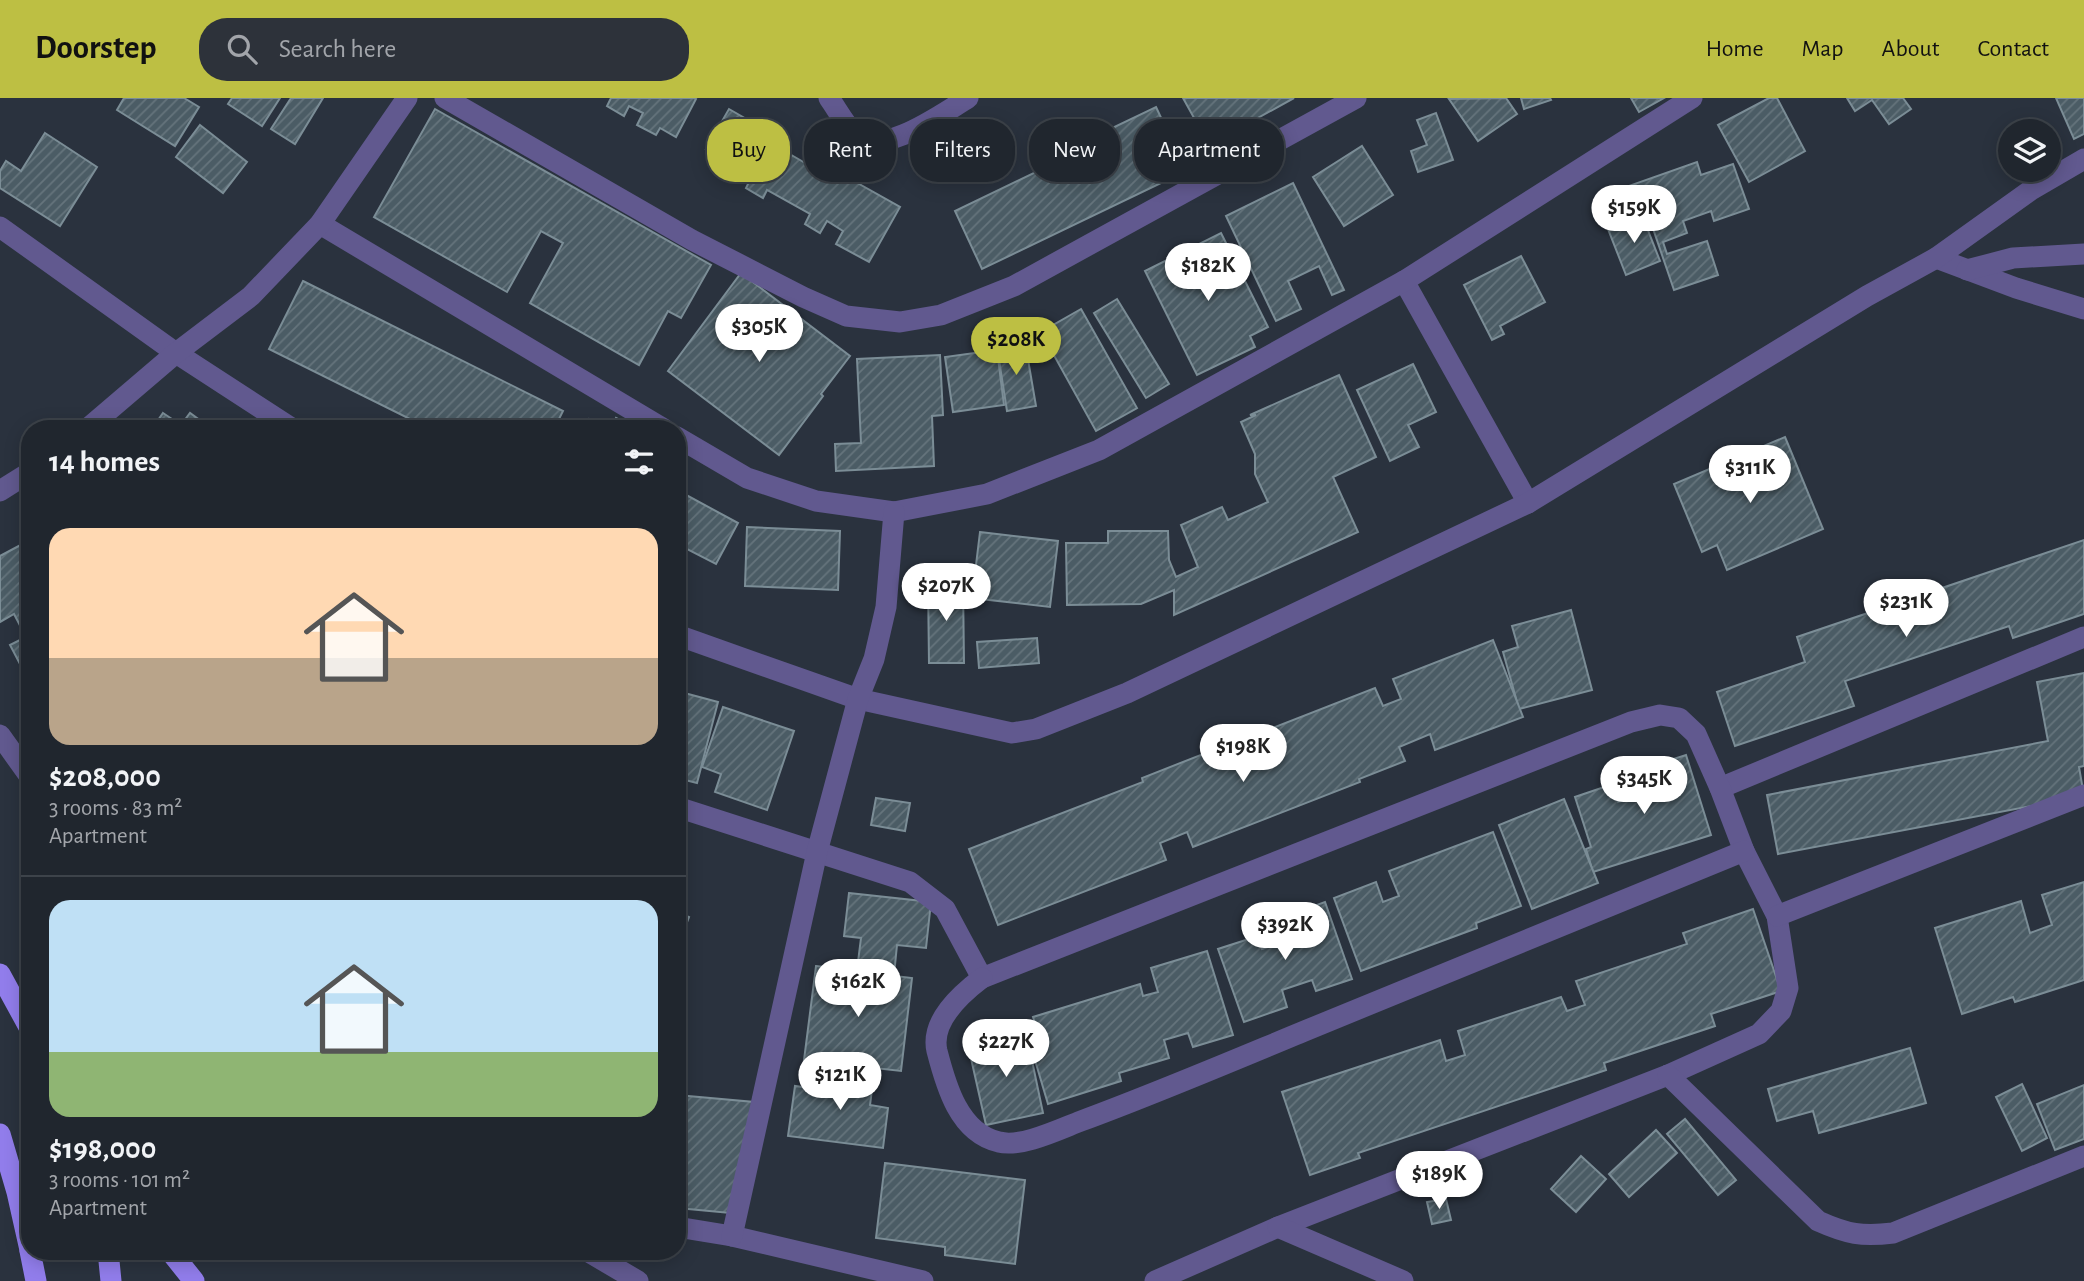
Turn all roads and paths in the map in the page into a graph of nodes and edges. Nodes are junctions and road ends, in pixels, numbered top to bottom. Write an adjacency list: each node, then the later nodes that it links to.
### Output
1 (407, 98): 8 (street)
2 (445, 98): 5 (street)
3 (829, 98): 4 (street)
4 (968, 98)
5 (1356, 98)
6 (1692, 98): 13 (street)
7 (2084, 159): 11 (street)
8 (320, 224): 15 (street); 18 (street)
9 (0, 227): 15 (street)
10 (2084, 254): 12 (street)
11 (1936, 258): 12 (street); 22 (street)
12 (1967, 270): 14 (street)
13 (1404, 281): 22 (street); 23 (street)
14 (2084, 309)
15 (176, 353): 16 (street); 17 (street)
16 (98, 420)
17 (279, 420)
18 (649, 420)
19 (686, 442): 23 (street)
20 (21, 478): 21 (street)
21 (0, 491)
22 (1528, 503): 26 (street)
23 (894, 512): 26 (street)
24 (2084, 637): 29 (street)
25 (686, 638): 26 (street)
26 (858, 699): 33 (street)
27 (0, 735): 28 (street)
28 (21, 764)
29 (1720, 788): 32 (street); 36 (street)
30 (2084, 795): 34 (street)
31 (686, 810): 33 (street)
32 (1744, 851): 34 (street); 36 (street)
33 (817, 852): 36 (street); 45 (street)
34 (1777, 916): 38 (street)
35 (0, 974): 37 (main road)
36 (982, 978)
37 (21, 1012)
38 (1668, 1075): 40 (street); 43 (street)
39 (0, 1134): 41 (main road)
40 (2084, 1156)
41 (5, 1175): 42 (main road)
42 (21, 1224)
43 (1278, 1227): 57 (street); 58 (street)
44 (686, 1228): 45 (street)
45 (732, 1236): 50 (street)
46 (32, 1260): 51 (main road)
47 (109, 1260): 52 (main road)
48 (177, 1260): 53 (main road)
49 (602, 1260): 54 (street)
50 (841, 1261): 55 (street); 56 (street)
51 (36, 1281)
52 (111, 1281)
53 (194, 1281)
54 (638, 1281)
55 (850, 1281)
56 (923, 1281)
57 (1154, 1281)
58 (1403, 1281)

